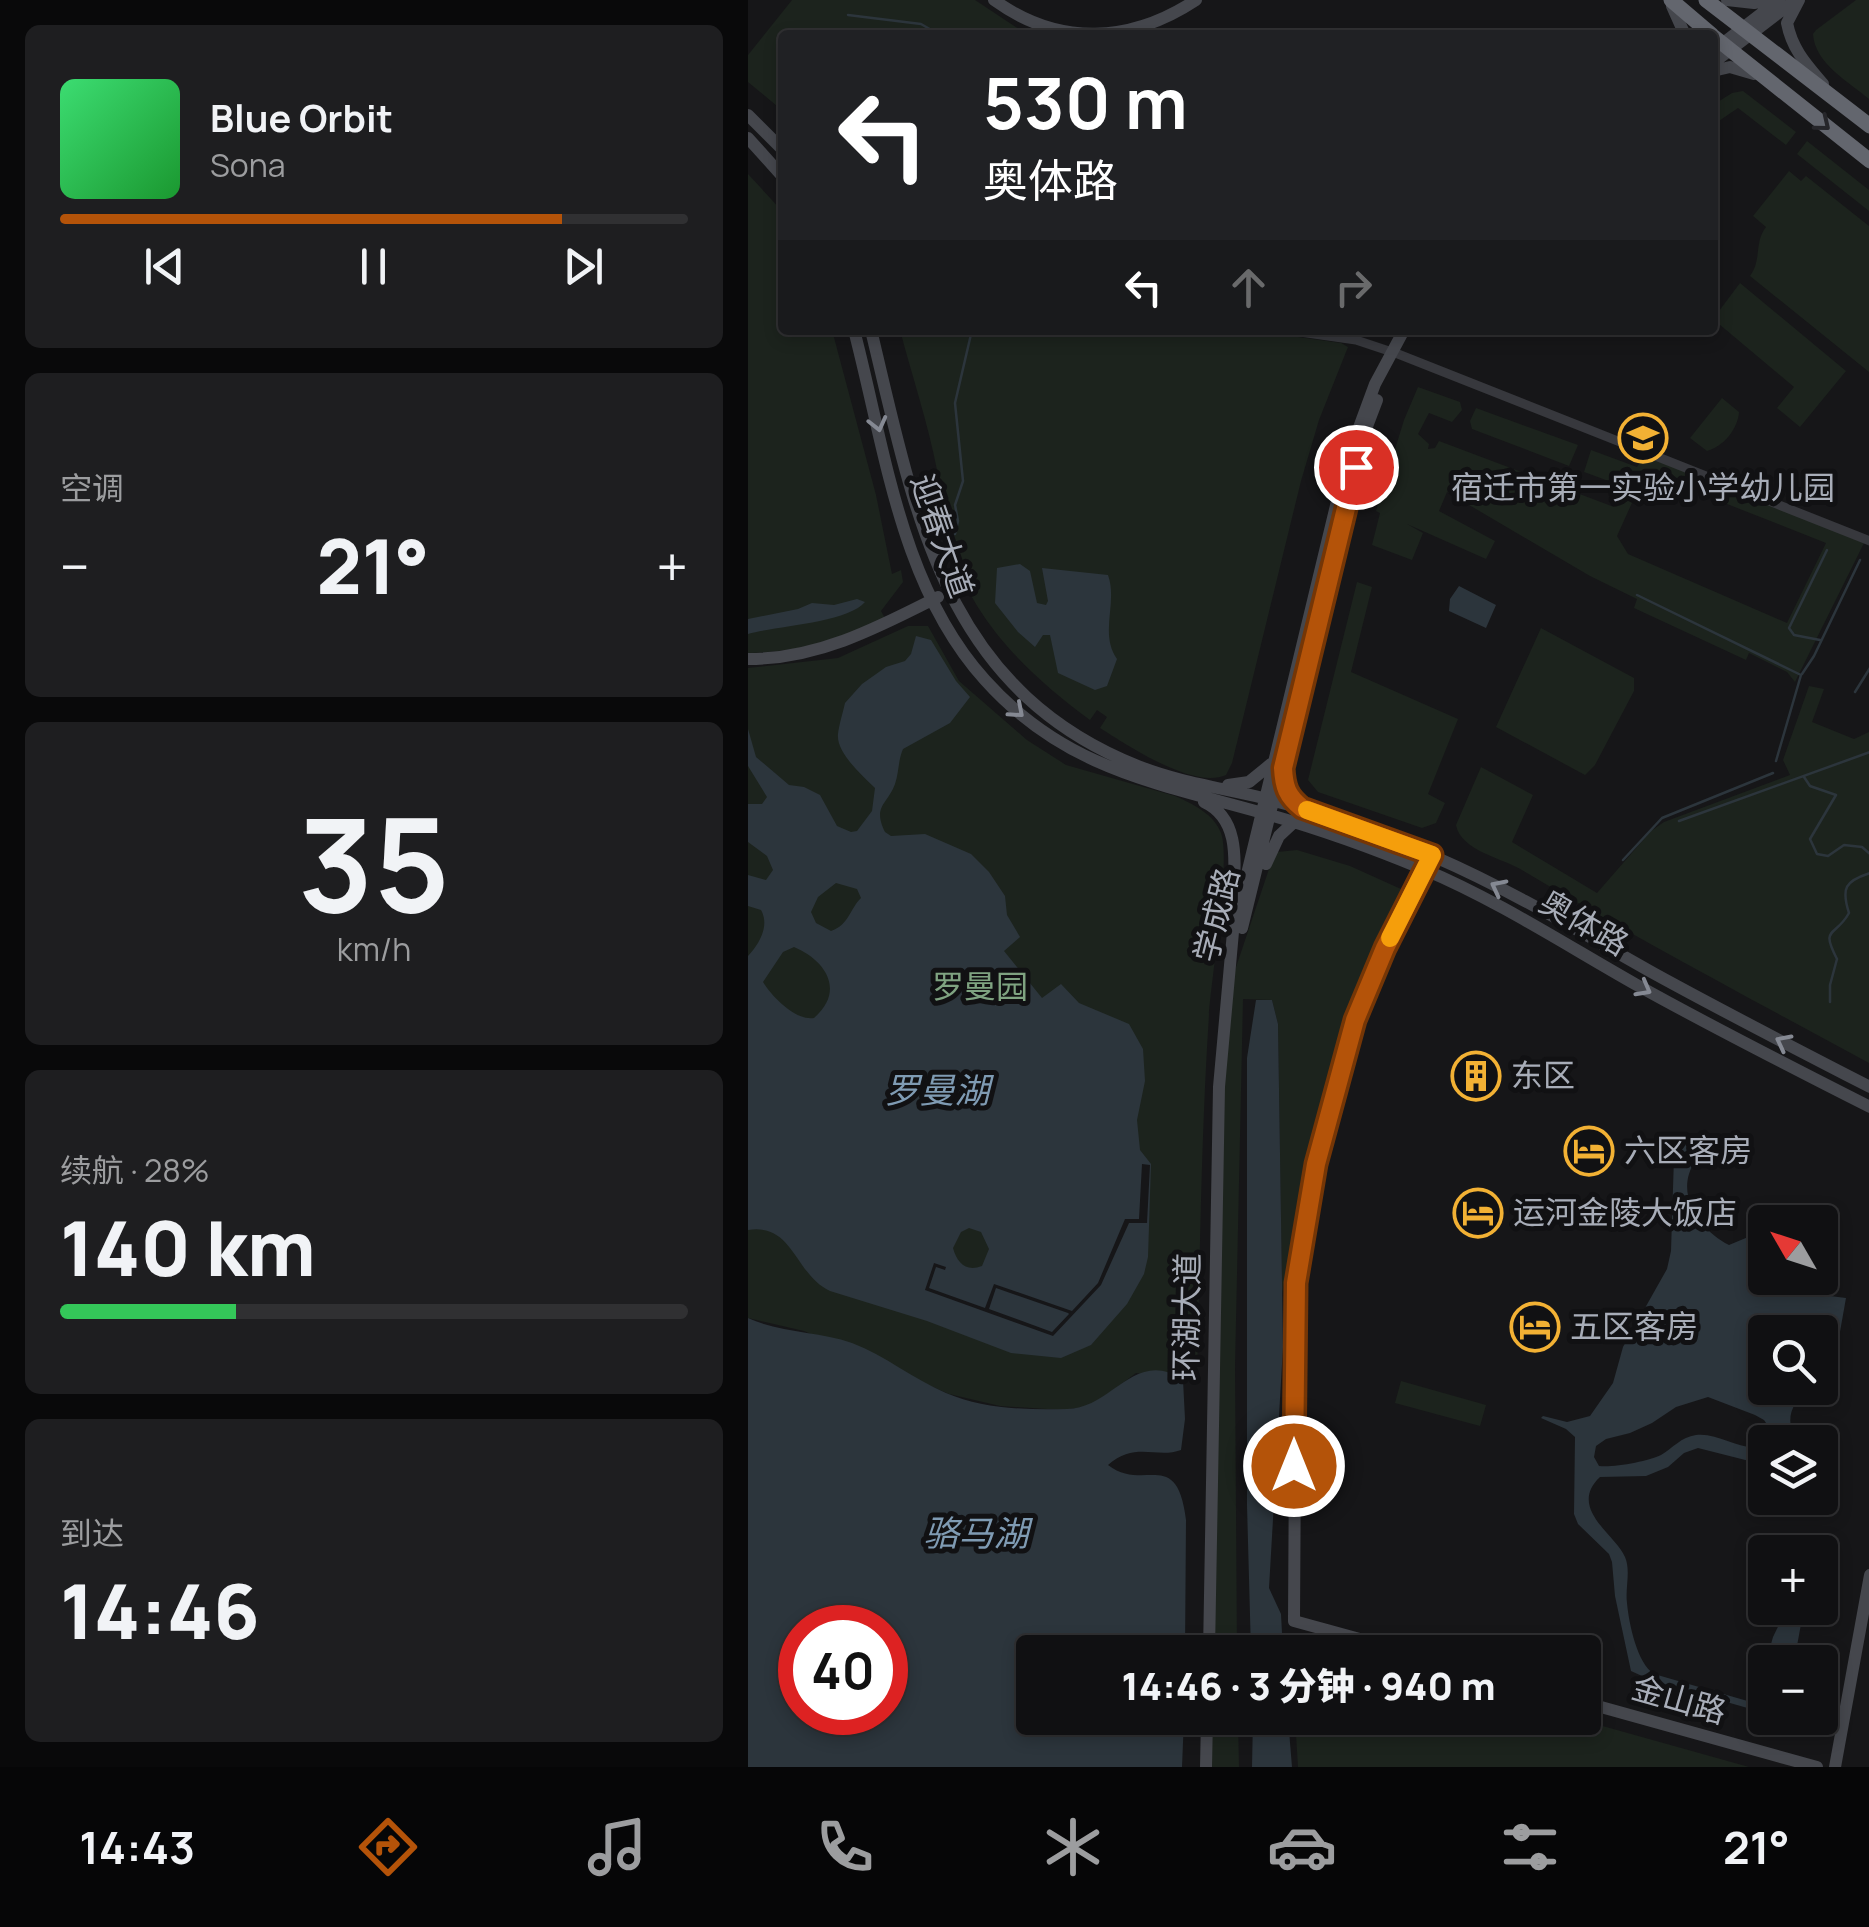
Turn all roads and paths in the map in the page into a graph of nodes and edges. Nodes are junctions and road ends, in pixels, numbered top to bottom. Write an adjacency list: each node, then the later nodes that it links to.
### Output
1 (994, 0): 9 (main road)
2 (1196, 0): 10 (main road)
3 (1673, 0): 11 (main road); 12 (highway)
4 (1706, 0): 13 (highway)
5 (1727, 0): 6 (main road)
6 (1770, 0)
7 (1779, 0): 13 (main road)
8 (1797, 0): 13 (main road); 19 (main road)
9 (1059, 30)
10 (1129, 30)
11 (1684, 30)
12 (1704, 30)
13 (1747, 31): 14 (main road); 16 (highway)
14 (1718, 43): 17 (highway)
15 (1718, 70): 17 (main road)
16 (1803, 75): 18 (highway); 19 (highway)
17 (1772, 83): 18 (highway)
18 (1789, 96): 24 (highway, one-way to 24)
19 (1845, 108): 21 (highway)
20 (748, 115): 23 (main road)
21 (1870, 126)
22 (748, 138): 25 (main road)
23 (778, 145)
24 (1870, 161)
25 (778, 171)
26 (855, 335): 33 (main road, 迎春大道, one-way to 33)
27 (872, 335): 32 (main road, 迎春大道)
28 (1321, 335): 31 (street)
29 (1402, 335): 31 (main road, 学成路)
30 (1410, 335): 31 (main road, 学成路)
31 (1394, 353): 34 (street); 40 (main road, 学成路)
32 (923, 527): 33 (main road); 35 (main road, 迎春大道)
33 (905, 531): 36 (main road, 迎春大道)
34 (1870, 541)
35 (948, 593): 36 (main road); 37 (main road, 迎春大道)
36 (932, 600): 38 (main road, 迎春大道); 39 (main road)
37 (979, 645): 38 (main road); 41 (main road, 迎春大道)
38 (966, 655): 41 (main road, 迎春大道, one-way to 41)
39 (748, 658)
40 (1278, 765): 41 (main road); 42 (main road, 学成路); 43 (main road)
41 (1181, 785): 42 (main road, 迎春大道); 47 (main road)
42 (1267, 807): 43 (main road, 奥体路); 44 (main road, 奥体路); 47 (main road, 学成路)
43 (1302, 808): 45 (main road, 奥体路)
44 (1294, 822): 46 (main road, 奥体路); 47 (main road)
45 (1432, 855): 46 (main road); 49 (main road, 奥体路, one-way to 45)
46 (1424, 870): 50 (main road, 奥体路, one-way to 50); 53 (main road)
47 (1236, 934): 48 (main road, 学成路)
48 (1228, 984): 52 (main road, 环湖大道)
49 (1870, 1087)
50 (1870, 1107)
51 (1870, 1575): 58 (main road)
52 (1209, 1635)
53 (1345, 1635)
54 (1601, 1707): 57 (main road, 金山路)
55 (1207, 1735): 56 (main road)
56 (1206, 1767)
57 (1817, 1767)
58 (1835, 1767)

